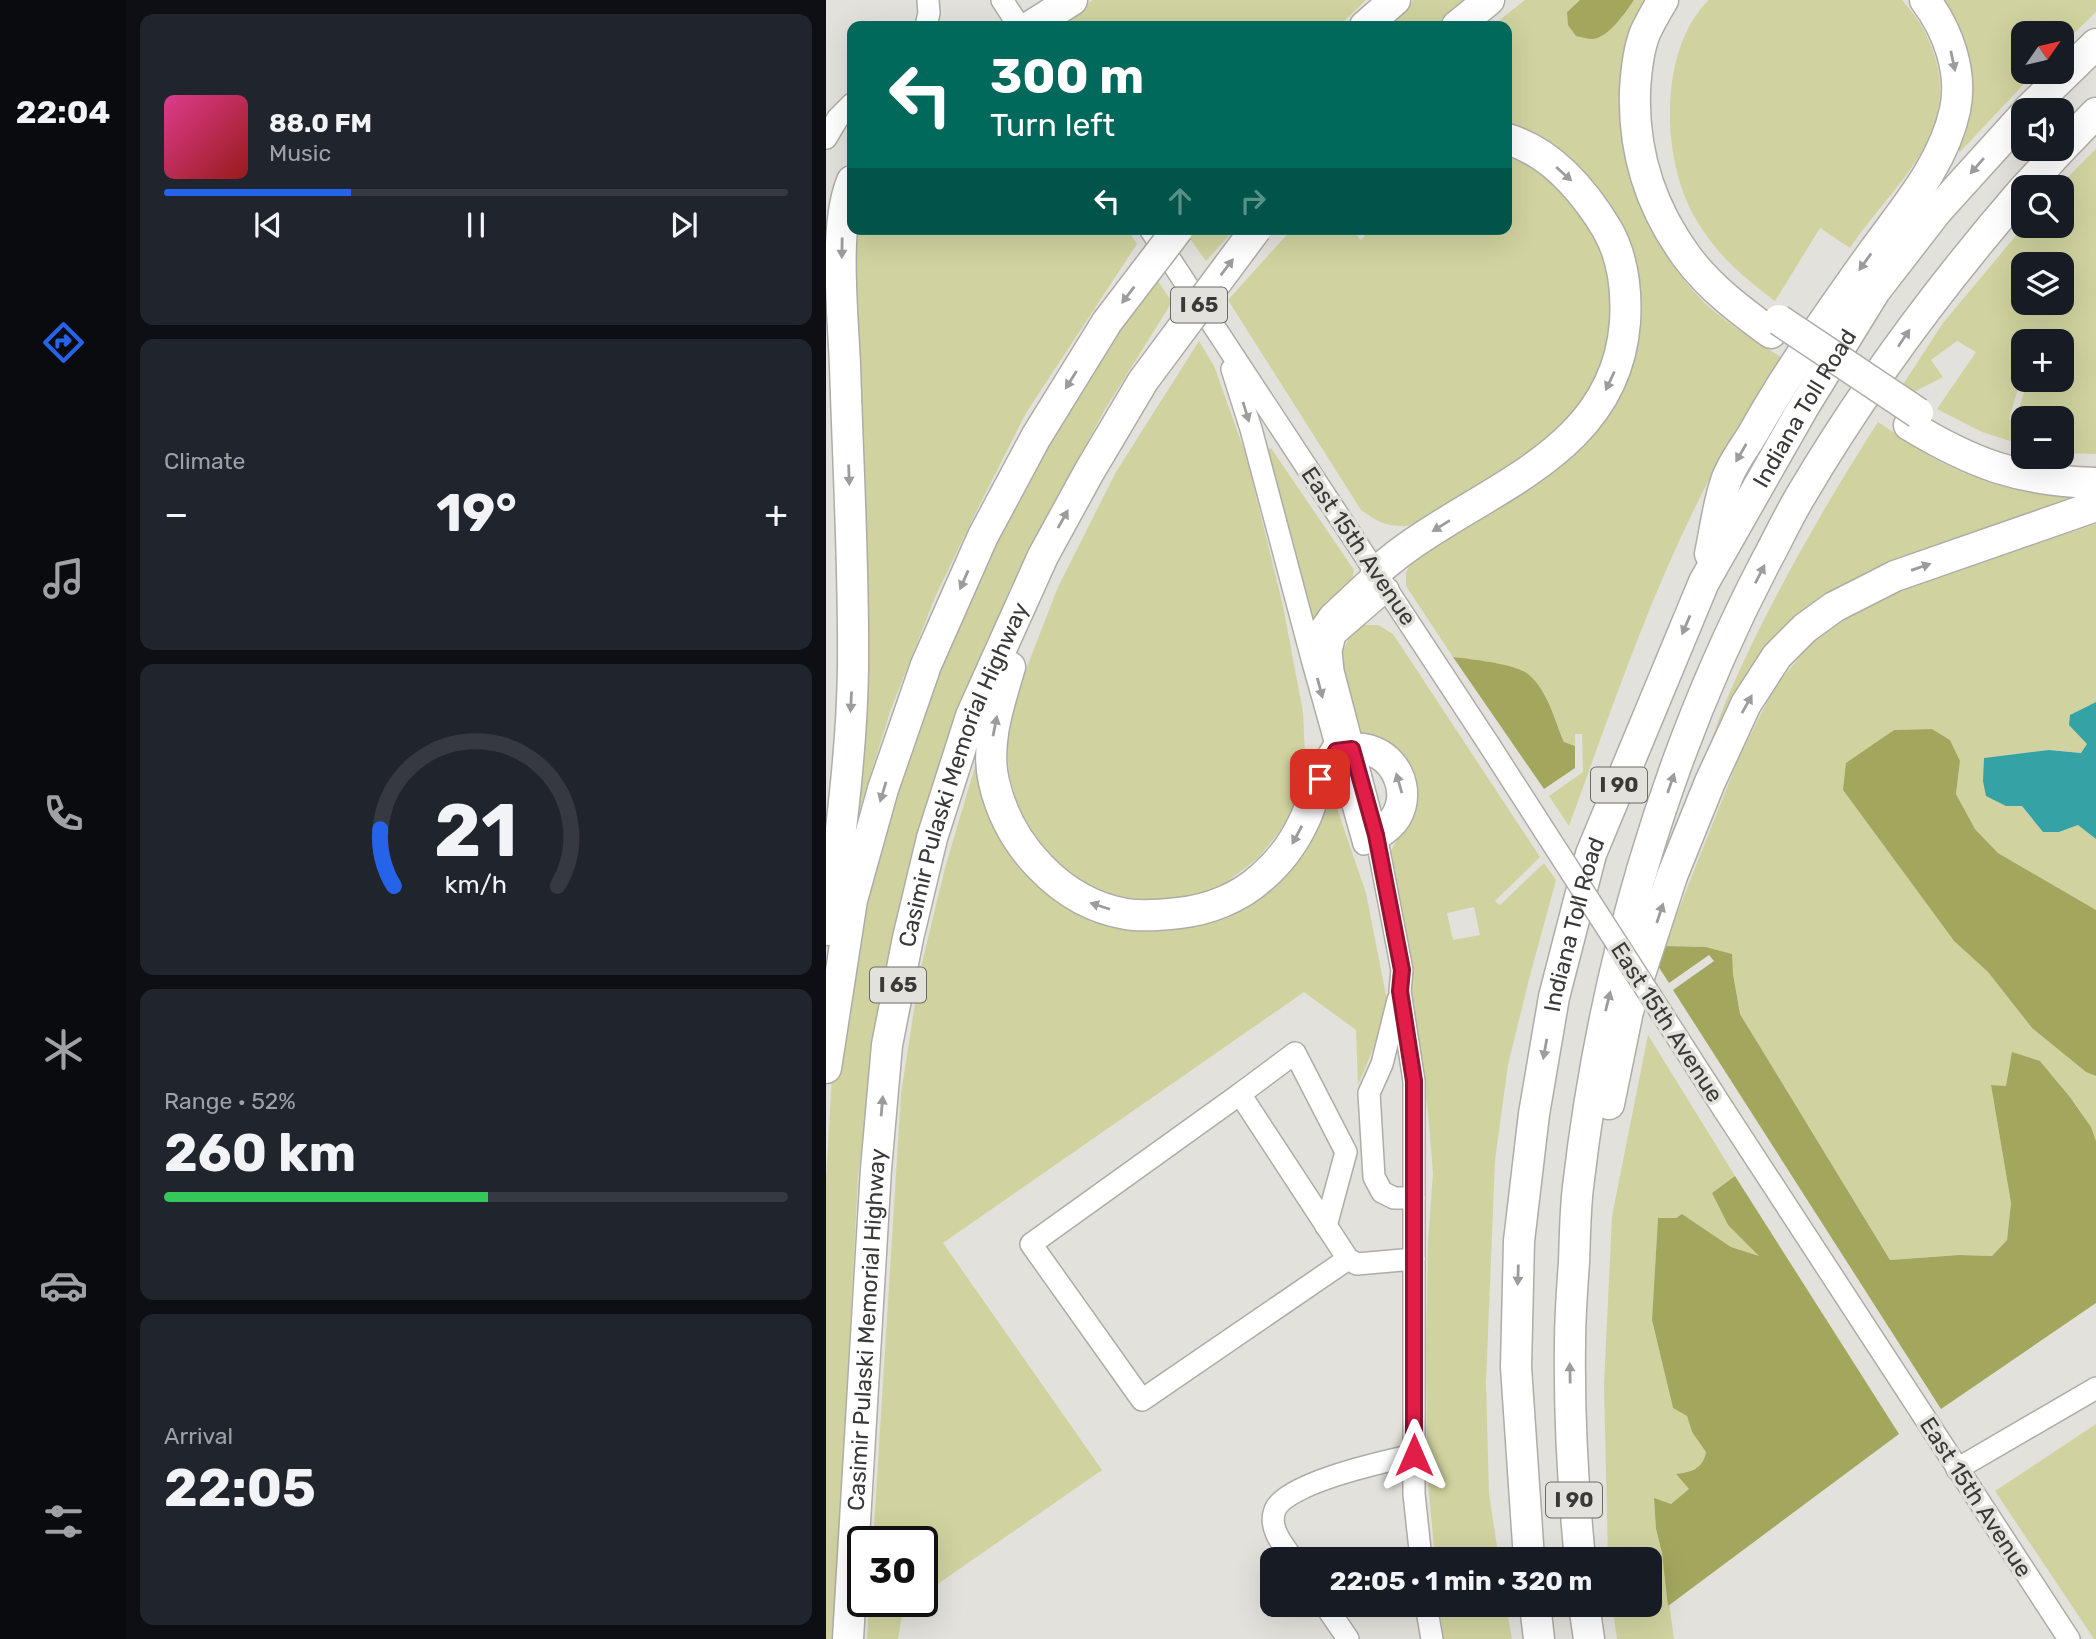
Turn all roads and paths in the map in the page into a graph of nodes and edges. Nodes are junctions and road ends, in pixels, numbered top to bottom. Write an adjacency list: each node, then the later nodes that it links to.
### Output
1 (928, 0): 9 (street)
2 (1002, 0): 10 (street)
3 (1072, 0): 11 (highway)
4 (1395, 0): 12 (highway)
5 (1489, 0): 13 (highway)
6 (1663, 0): 29 (highway)
7 (1682, 0): 29 (highway)
8 (1925, 0): 37 (highway, one-way to 37)
9 (927, 21)
10 (1016, 21)
11 (1039, 21)
12 (1371, 21)
13 (1463, 21)
14 (2096, 44): 15 (highway)
15 (2040, 98)
16 (847, 109): 20 (street)
17 (2096, 113): 19 (highway, Indiana Toll Road / I 90)
18 (2011, 129): 37 (highway, Indiana Toll Road / I 90, one-way to 37)
19 (2074, 136)
20 (826, 138)
21 (1512, 140): 36 (highway, one-way to 36)
22 (2050, 161): 23 (highway, Indiana Toll Road / I 90)
23 (2037, 175)
24 (847, 202): 41 (highway, one-way to 41)
25 (2011, 204): 45 (highway, Indiana Toll Road / I 90, one-way to 25)
26 (1154, 235): 30 (street, East 15th Avenue)
27 (1173, 235): 43 (highway, I 65, one-way to 43, bridge)
28 (1252, 235): 35 (highway, Casimir Pulaski Memorial Highway / I 65, one-way to 28, bridge)
29 (1775, 326): 31 (highway)
30 (1226, 347): 36 (street, East 15th Avenue); 38 (street, one-way to 38)
31 (1913, 419): 32 (highway); 33 (highway)
32 (2096, 467)
33 (2096, 483)
34 (2096, 506): 45 (highway, one-way to 34)
35 (1043, 556): 39 (highway, one-way to 35); 61 (highway, Casimir Pulaski Memorial Highway / I 65, one-way to 35)
36 (1382, 580): 38 (street); 39 (street); 52 (street, East 15th Avenue, bridge)
37 (1704, 582): 55 (highway, Indiana Toll Road / I 90, one-way to 55)
38 (1312, 659): 39 (street, one-way to 39)
39 (1344, 750): 40 (highway, one-way to 39); 42 (street)
40 (1376, 835): 42 (street)
41 (826, 951)
42 (1400, 991): 46 (street); 46 (street)
43 (826, 1068)
44 (1240, 1094): 47 (street); 47 (street); 48 (street)
45 (1578, 1189): 56 (highway, Indiana Toll Road / I 90, one-way to 45)
46 (1414, 1198): 49 (street)
47 (1326, 1226): 48 (street)
48 (1348, 1259): 49 (street)
49 (1414, 1259): 51 (street)
50 (2096, 1388): 52 (street)
51 (1414, 1455): 53 (street); 54 (street)
52 (1957, 1469): 66 (street, East 15th Avenue)
53 (1284, 1547)
54 (1420, 1547)
55 (1528, 1547)
56 (1579, 1547)
57 (1333, 1617): 62 (street)
58 (1428, 1617): 63 (street)
59 (1536, 1617): 64 (highway)
60 (1586, 1617): 65 (highway)
61 (848, 1639)
62 (1348, 1639)
63 (1432, 1639)
64 (1539, 1639)
65 (1589, 1639)
66 (2069, 1639)

